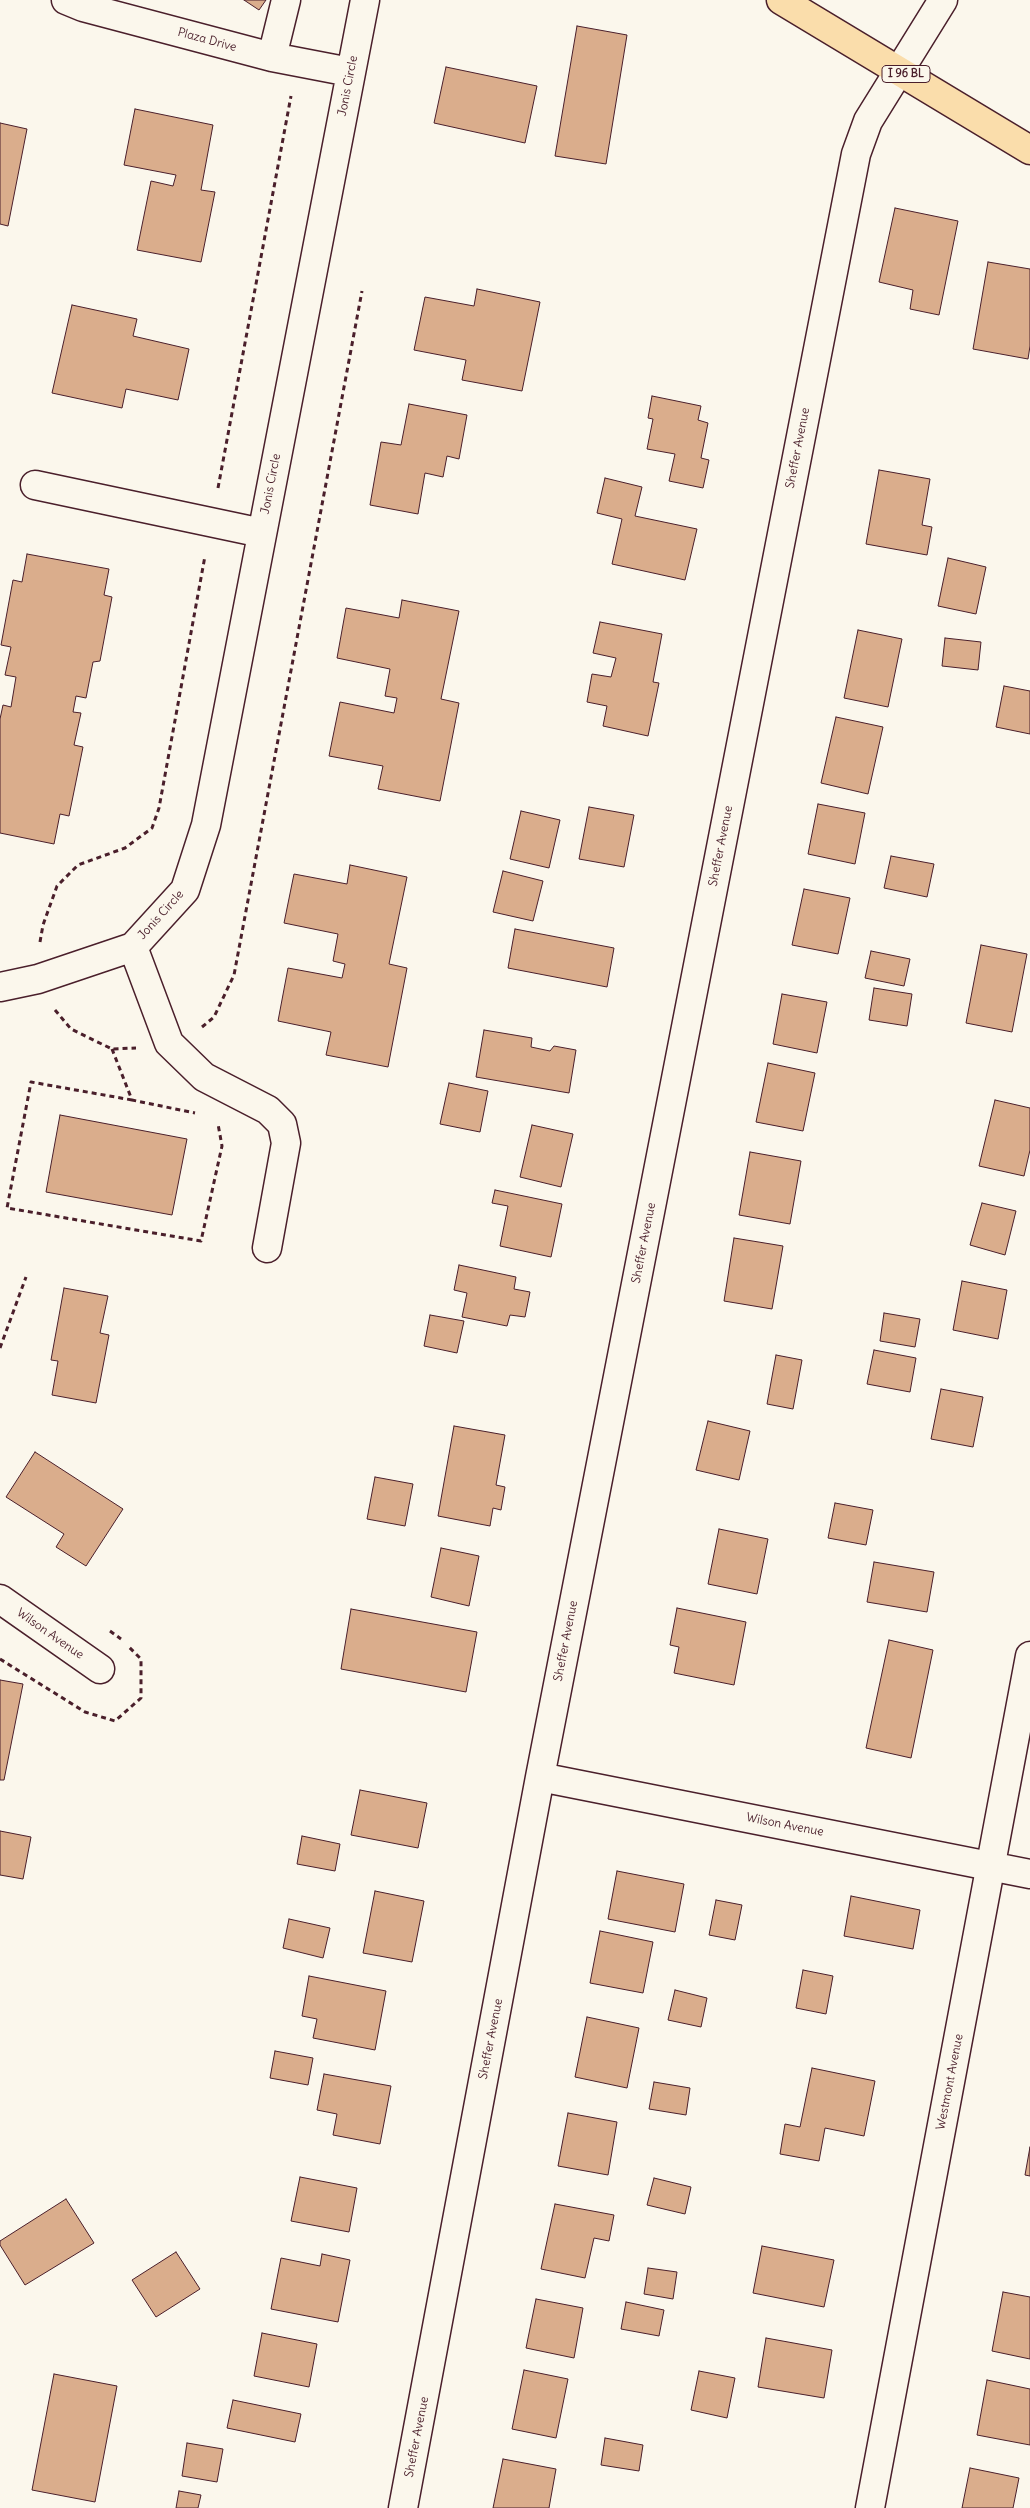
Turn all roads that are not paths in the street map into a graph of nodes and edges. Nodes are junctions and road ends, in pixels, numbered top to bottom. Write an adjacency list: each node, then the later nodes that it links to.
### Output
1 (66, 0): 6 (street, Plaza Drive)
2 (286, 0): 6 (street)
3 (365, 0): 8 (street, Jonis Circle)
4 (781, 0): 7 (main road, I 96 BL)
5 (943, 0): 7 (street, Sheffer Avenue)
6 (272, 56): 8 (street, Plaza Drive)
7 (900, 70): 9 (main road, I 96 BL); 18 (street, Sheffer Avenue)
8 (350, 72): 11 (street, Jonis Circle)
9 (1030, 150)
10 (35, 485): 11 (street)
11 (262, 533): 12 (street, Jonis Circle)
12 (133, 947): 13 (street); 14 (street)
13 (0, 987)
14 (267, 1248)
15 (0, 1600): 17 (street, Wilson Avenue)
16 (1030, 1656): 19 (street, Westmont Avenue)
17 (100, 1669)
18 (540, 1777): 19 (street, Wilson Avenue); 21 (street, Sheffer Avenue)
19 (990, 1866): 20 (street, Wilson Avenue); 22 (street, Westmont Avenue)
20 (1030, 1874)
21 (403, 2508)
22 (870, 2508)

